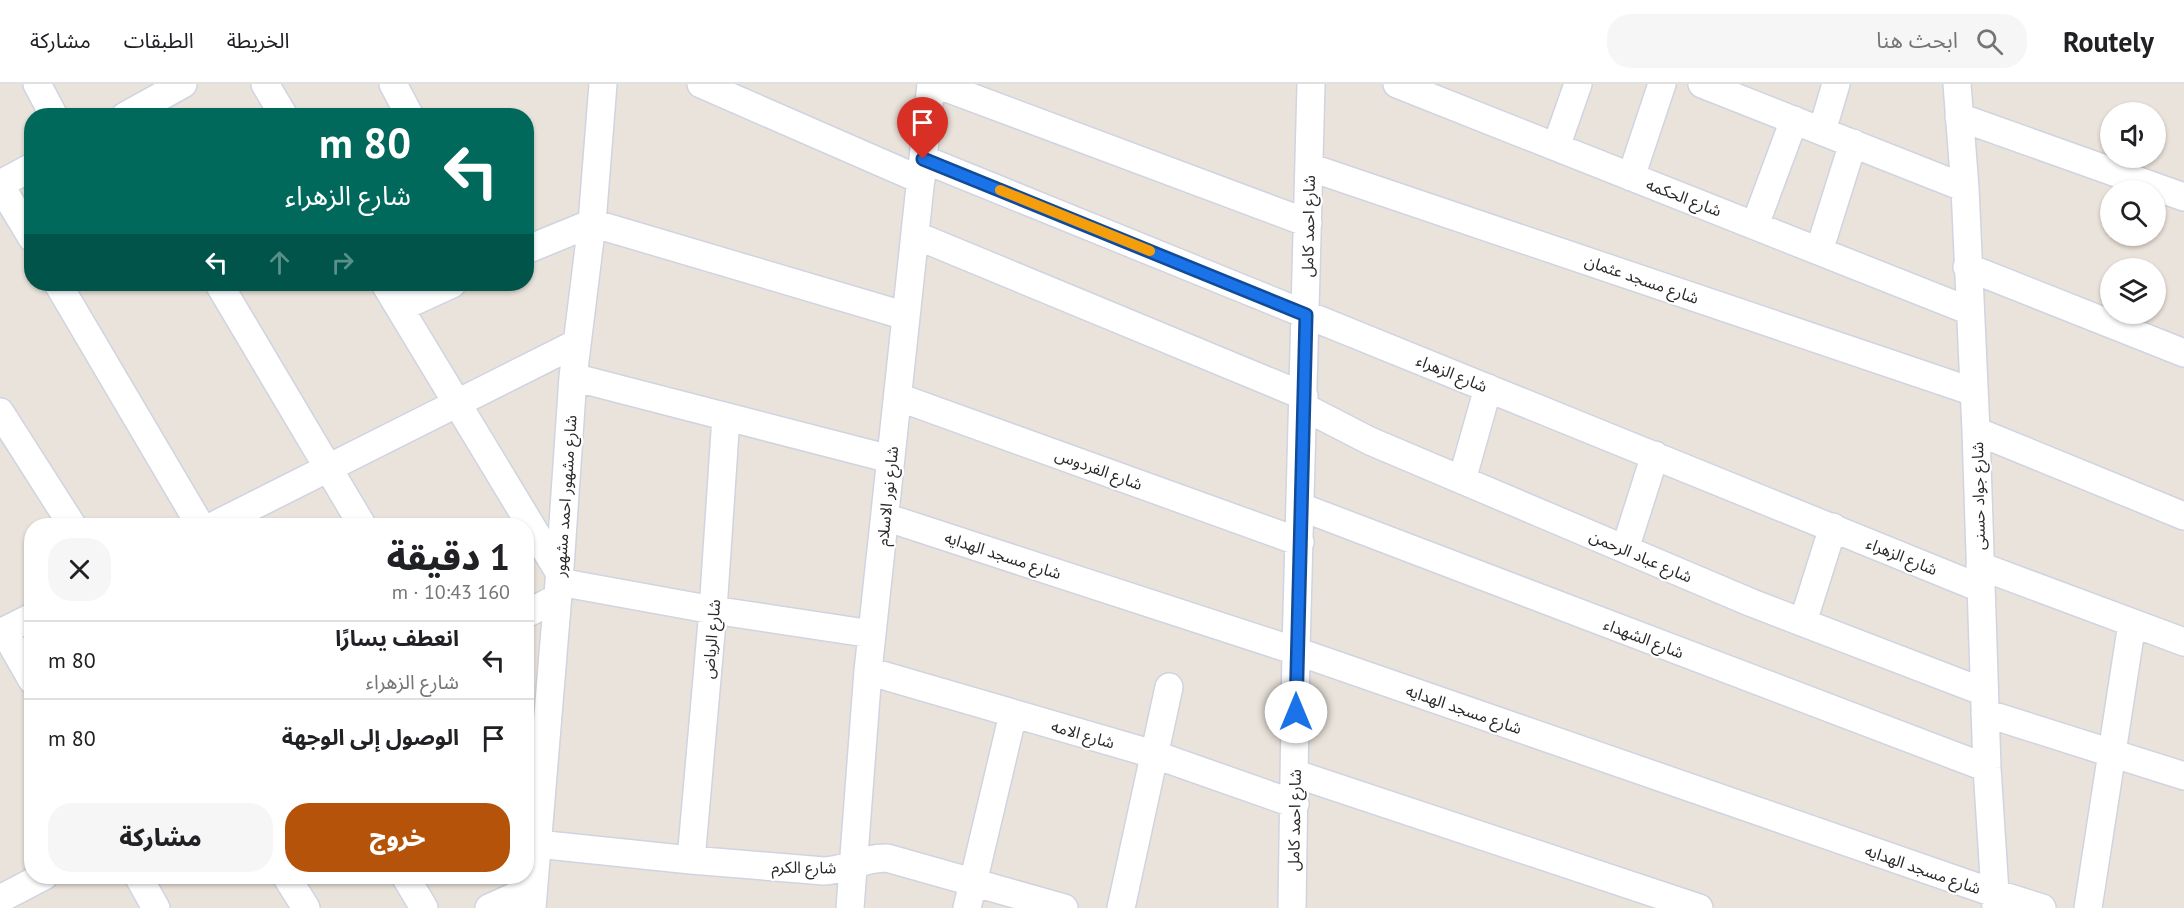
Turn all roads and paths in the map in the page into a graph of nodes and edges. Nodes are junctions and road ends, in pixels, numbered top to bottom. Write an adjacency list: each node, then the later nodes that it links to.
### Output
1 (37, 84): 16 (street)
2 (265, 84): 18 (street)
3 (393, 84): 19 (street)
4 (603, 84): 32 (street, شارع مشهور احمد مشهور)
5 (701, 84): 26 (street, شارع الزهراء)
6 (933, 84): 26 (street, شارع نور الاسلام); 33 (street)
7 (1311, 84): 25 (street, شارع احمد كامل)
8 (1397, 84): 24 (street, شارع الحكمه)
9 (1578, 84): 24 (street)
10 (1662, 84): 28 (street)
11 (1702, 84): 15 (street)
12 (1836, 84): 22 (street)
13 (1957, 84): 20 (street, شارع جواد حسنى)
14 (175, 86): 17 (street)
15 (1730, 89): 21 (street)
16 (50, 108)
17 (138, 108)
18 (279, 108)
19 (406, 108)
20 (1959, 117): 30 (street, شارع جواد حسنى); 31 (street)
21 (1794, 120): 22 (street); 35 (street)
22 (1822, 131): 23 (street)
23 (1853, 143): 30 (street); 38 (street)
24 (1556, 147): 28 (street, شارع الحكمه)
25 (1310, 167): 33 (street, شارع احمد كامل); 52 (street, شارع مسجد عثمان)
26 (922, 170): 36 (street, شارع نور الاسلام); 46 (street, شارع الزهراء)
27 (24, 171): 29 (street)
28 (1631, 177): 35 (street, شارع الحكمه)
29 (0, 184): 34 (street)
30 (1965, 188): 39 (street, شارع جواد حسنى)
31 (2184, 197)
32 (592, 223): 37 (street); 47 (street); 48 (street, شارع مشهور احمد مشهور)
33 (1308, 223): 46 (street, شارع احمد كامل)
34 (24, 224)
35 (1755, 225): 38 (street, شارع الحكمه)
36 (915, 235): 47 (street, شارع نور الاسلام); 54 (street, شارع عباد الرحمن)
37 (534, 247)
38 (1819, 251): 45 (street, شارع الحكمه)
39 (1967, 267): 45 (street, شارع جواد حسنى); 49 (street)
40 (62, 291): 67 (street)
41 (223, 291): 61 (street)
42 (389, 291): 44 (street)
43 (437, 291): 44 (street)
44 (400, 308): 55 (street)
45 (1970, 311): 52 (street, شارع جواد حسنى)
46 (1306, 315): 51 (street, شارع الزهراء); 54 (street, شارع احمد كامل)
47 (906, 316): 53 (street, شارع نور الاسلام)
48 (577, 343): 50 (street, شارع مشهور احمد مشهور); 55 (street)
49 (2184, 353)
50 (573, 377): 57 (street); 76 (street, شارع مشهور احمد مشهور)
51 (1488, 388): 59 (street, شارع الزهراء); 62 (street)
52 (1974, 392): 58 (street, شارع جواد حسنى)
53 (898, 397): 60 (street, شارع نور الاسلام); 73 (street, شارع الفردوس)
54 (1304, 402): 62 (street, شارع عباد الرحمن); 63 (street, شارع احمد كامل)
55 (458, 403): 61 (street); 70 (street)
56 (0, 412): 66 (street)
57 (726, 417): 60 (street); 78 (street, شارع الرياض)
58 (1977, 431): 64 (street); 75 (street, شارع جواد حسنى)
59 (1655, 456): 71 (street, شارع الزهراء); 74 (street)
60 (890, 459): 65 (street, شارع نور الاسلام)
61 (328, 468): 68 (street); 69 (street)
62 (1462, 480): 74 (street, شارع عباد الرحمن)
63 (1302, 507): 73 (street, شارع احمد كامل); 93 (street, شارع الشهداء)
64 (2184, 516)
65 (885, 517): 83 (street, شارع نور الاسلام); 85 (street, شارع مسجد الهدايه)
66 (68, 518)
67 (196, 518)
68 (229, 518)
69 (358, 518)
70 (522, 518)
71 (1833, 527): 75 (street, شارع الزهراء); 80 (street)
72 (534, 541): 76 (street)
73 (1300, 542): 85 (street, شارع احمد كامل)
74 (1625, 549): 80 (street, شارع عباد الرحمن)
75 (1980, 577): 81 (street, شارع الزهراء); 89 (street, شارع جواد حسنى)
76 (558, 584): 77 (street); 78 (street); 97 (street, شارع مشهور احمد مشهور)
77 (534, 606)
78 (713, 610): 83 (street); 98 (street, شارع الرياض)
79 (24, 621): 82 (street)
80 (1803, 622): 89 (street, شارع عباد الرحمن)
81 (2133, 623): 84 (street, شارع الزهراء); 91 (street)
82 (2, 632): 86 (street)
83 (872, 634): 87 (street, شارع نور الاسلام)
84 (2184, 642)
85 (1296, 651): 94 (street, شارع احمد كامل); 107 (street, شارع مسجد الهدايه)
86 (24, 667)
87 (868, 671): 90 (street, شارع الامه); 99 (street, شارع نور الاسلام)
88 (1169, 687): 92 (street)
89 (1985, 703): 91 (street, شارع عباد الرحمن); 93 (street, شارع جواد حسنى)
90 (1013, 714): 92 (street, شارع الامه); 104 (street)
91 (2113, 753): 95 (street, شارع عباد الرحمن); 118 (street)
92 (1153, 754): 96 (street, شارع الامه); 115 (street)
93 (1987, 768): 107 (street, شارع جواد حسنى)
94 (1296, 774): 96 (street, شارع احمد كامل); 116 (street)
95 (2184, 776)
96 (1295, 804): 108 (street, شارع احمد كامل)
97 (534, 820): 98 (street, شارع الكرم)
98 (692, 860): 99 (street, شارع الكرم)
99 (855, 862): 104 (street, شارع الكرم); 113 (street, شارع نور الاسلام)
100 (29, 884): 106 (street)
101 (142, 884): 109 (street)
102 (291, 884): 110 (street)
103 (410, 884): 111 (street)
104 (970, 895): 114 (street, شارع الكرم)
105 (532, 898): 112 (street)
106 (0, 899)
107 (1995, 901): 117 (street, شارع مسجد الهدايه)
108 (1295, 907)
109 (156, 908)
110 (306, 908)
111 (424, 908)
112 (489, 908)
113 (850, 908)
114 (1064, 908)
115 (1121, 908)
116 (1699, 908)
117 (2042, 908)
118 (2088, 908)

